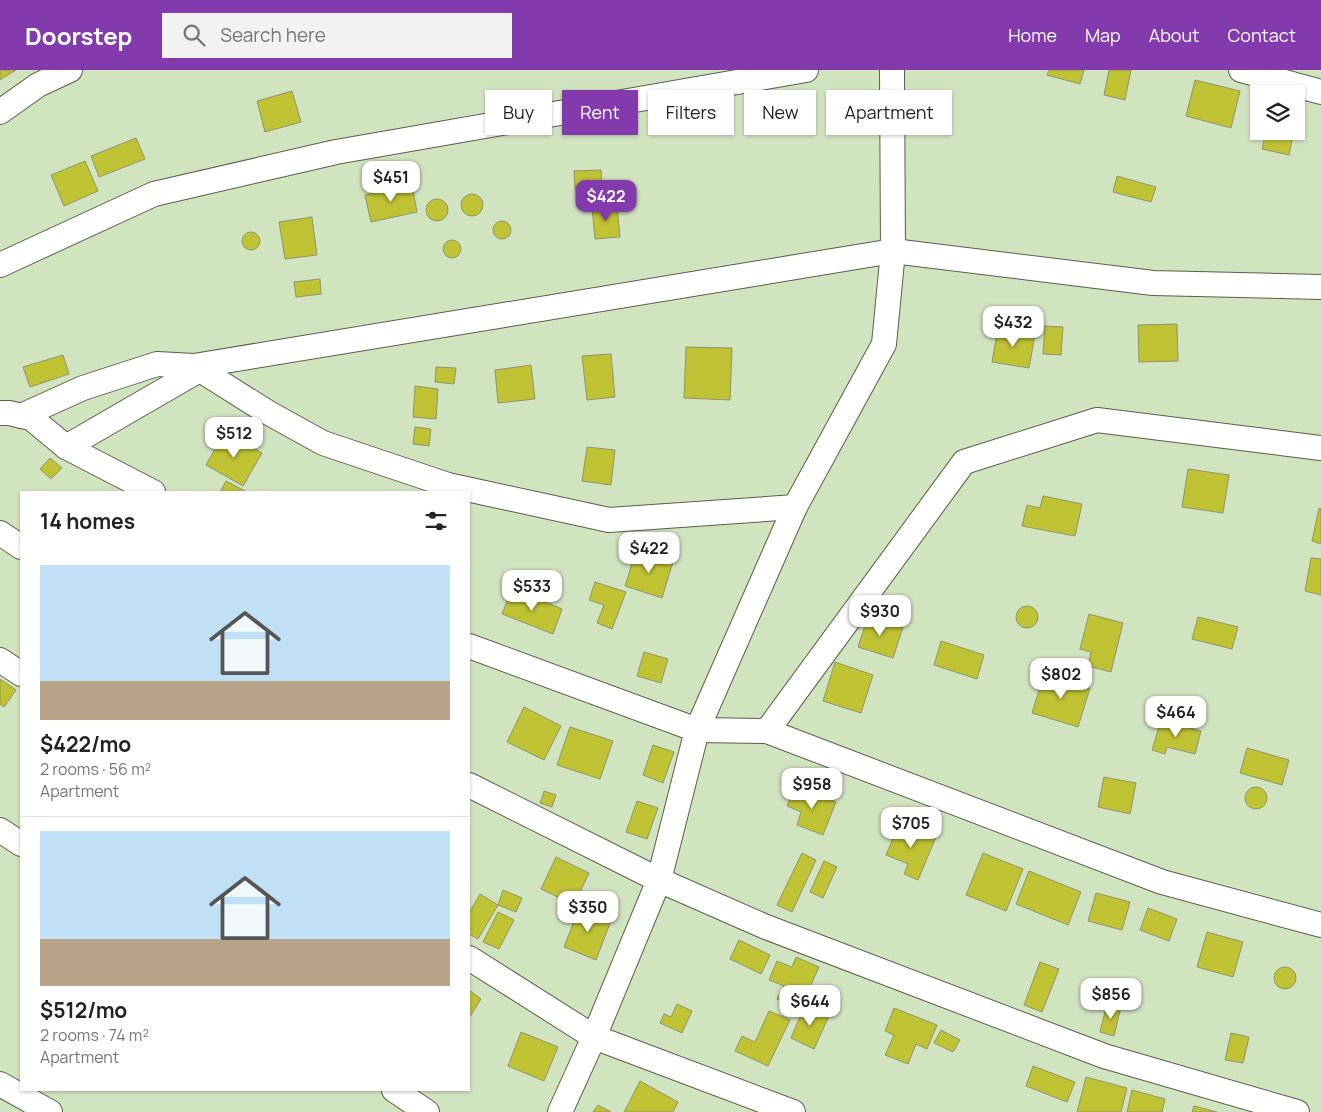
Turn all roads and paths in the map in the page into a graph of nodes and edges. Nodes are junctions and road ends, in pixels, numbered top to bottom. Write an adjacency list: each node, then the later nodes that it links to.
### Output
1 (70, 70): 6 (street)
2 (806, 70): 8 (street)
3 (892, 70): 7 (street)
4 (1241, 70): 5 (street)
5 (1321, 92)
6 (0, 112)
7 (893, 251): 9 (street); 10 (street); 15 (street)
8 (0, 265)
9 (1321, 286)
10 (194, 366): 11 (street); 12 (street); 15 (street)
11 (10, 414): 12 (street)
12 (66, 447): 14 (street)
13 (1321, 448): 22 (street)
14 (151, 491)
15 (795, 508): 21 (street)
16 (0, 533): 17 (street)
17 (20, 546)
18 (470, 646): 21 (street)
19 (0, 660): 20 (street)
20 (20, 673)
21 (696, 730): 22 (street); 26 (street)
22 (767, 732): 27 (street)
23 (470, 785): 26 (street)
24 (0, 830): 25 (street)
25 (20, 843)
26 (660, 880): 29 (street); 36 (street)
27 (1321, 926)
28 (470, 959): 29 (street)
29 (594, 1037): 34 (street); 35 (street)
30 (0, 1084): 32 (street)
31 (396, 1091): 33 (street)
32 (50, 1112)
33 (427, 1112)
34 (560, 1112)
35 (793, 1112)
36 (1297, 1112)

